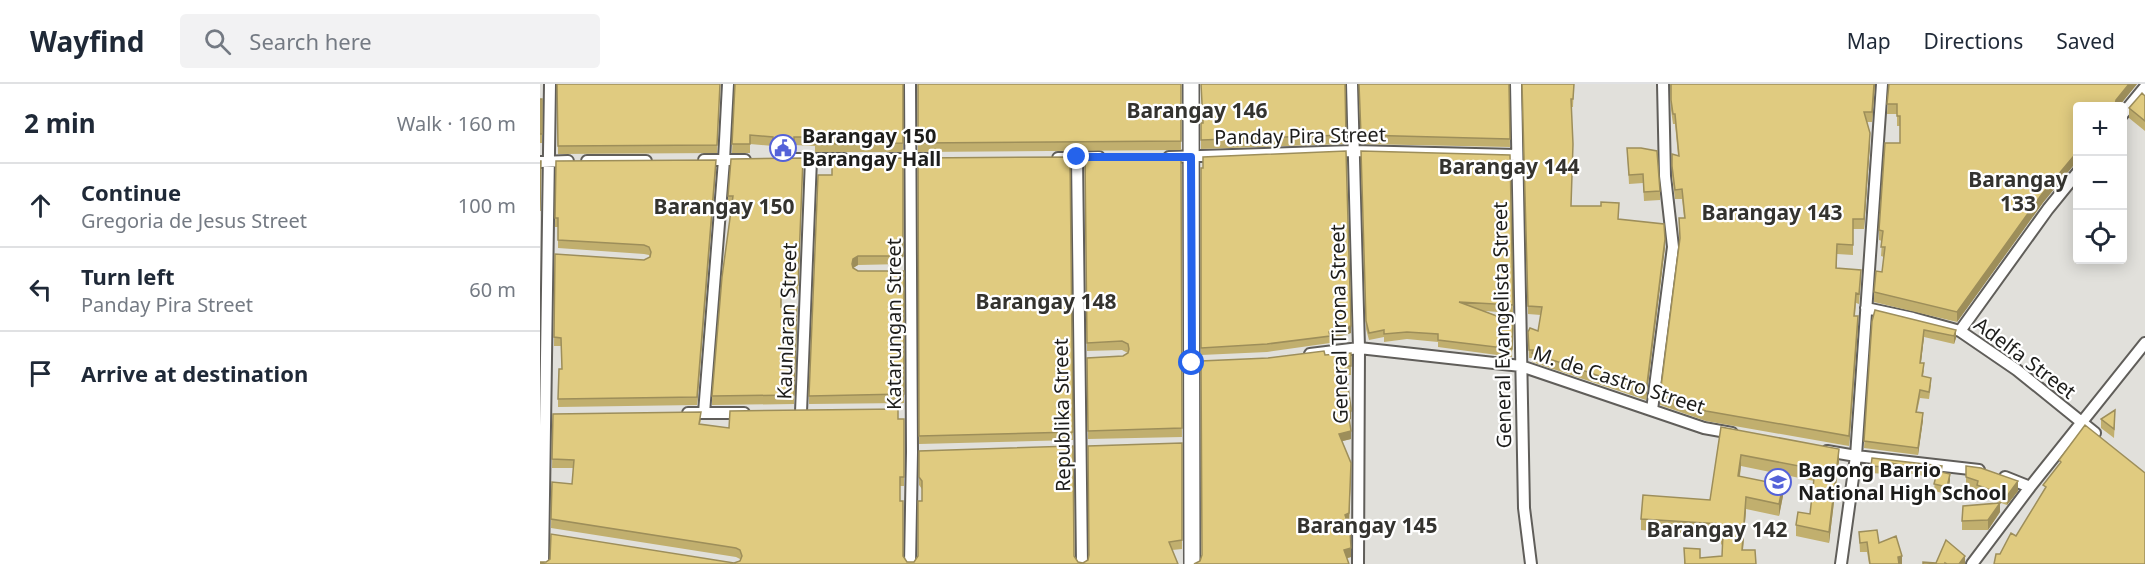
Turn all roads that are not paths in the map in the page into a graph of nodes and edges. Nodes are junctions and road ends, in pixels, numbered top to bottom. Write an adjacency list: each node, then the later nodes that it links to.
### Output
1 (550, 84): 29 (street)
2 (728, 84): 27 (street)
3 (910, 84): 23 (street, Katarungan Street)
4 (1191, 84): 17 (street)
5 (1352, 84): 12 (street, General Tirona Street)
6 (1516, 84): 13 (street, General Evangelista Street)
7 (1663, 84): 38 (street)
8 (1882, 84): 31 (street)
9 (2140, 84): 10 (street)
10 (2145, 88): 11 (street)
11 (2127, 109)
12 (1353, 150): 13 (street, Panday Pira Street); 17 (street, Panday Pira Street); 35 (street, General Tirona Street)
13 (1516, 154): 37 (street, General Evangelista Street)
14 (1077, 157): 15 (street); 18 (street); 56 (street, Republika Street)
15 (1111, 157)
16 (1157, 157): 17 (street, Panday Pira Street)
17 (1191, 157): 57 (street)
18 (1042, 158)
19 (778, 159): 20 (street)
20 (811, 159): 21 (street); 39 (street, Kaunlaran Street)
21 (855, 159)
22 (877, 159): 23 (street)
23 (910, 159): 24 (street); 49 (street, Katarungan Street)
24 (943, 159)
25 (657, 160): 29 (street)
26 (691, 160): 27 (street)
27 (724, 160): 28 (street); 40 (street)
28 (757, 160)
29 (544, 162): 32 (street)
30 (2073, 178): 33 (street)
31 (1866, 308): 33 (street, Adelfa Street); 51 (street)
32 (544, 323): 43 (street)
33 (1960, 331): 45 (street, Adelfa Street)
34 (2145, 343): 45 (street)
35 (1359, 348): 36 (street, M. de Castro Street); 37 (street, M. de Castro Street); 58 (street, General Tirona Street)
36 (1302, 355)
37 (1521, 366): 38 (street, M. de Castro Street); 59 (street, General Evangelista Street)
38 (1652, 410): 46 (street, M. de Castro Street)
39 (802, 412)
40 (704, 413): 41 (street); 42 (street)
41 (759, 413)
42 (673, 414)
43 (546, 415): 44 (street); 53 (street)
44 (558, 415)
45 (2081, 423): 47 (street, Adelfa Street); 52 (street)
46 (1746, 436)
47 (2100, 437)
48 (1812, 448): 51 (street)
49 (912, 452): 50 (street); 55 (street, Katarungan Street)
50 (924, 452)
51 (1856, 456): 52 (street); 60 (street)
52 (2030, 488): 61 (street)
53 (545, 531): 54 (street)
54 (543, 564)
55 (910, 564)
56 (1082, 564)
57 (1192, 564)
58 (1359, 564)
59 (1531, 564)
60 (1840, 564)
61 (1972, 564)

